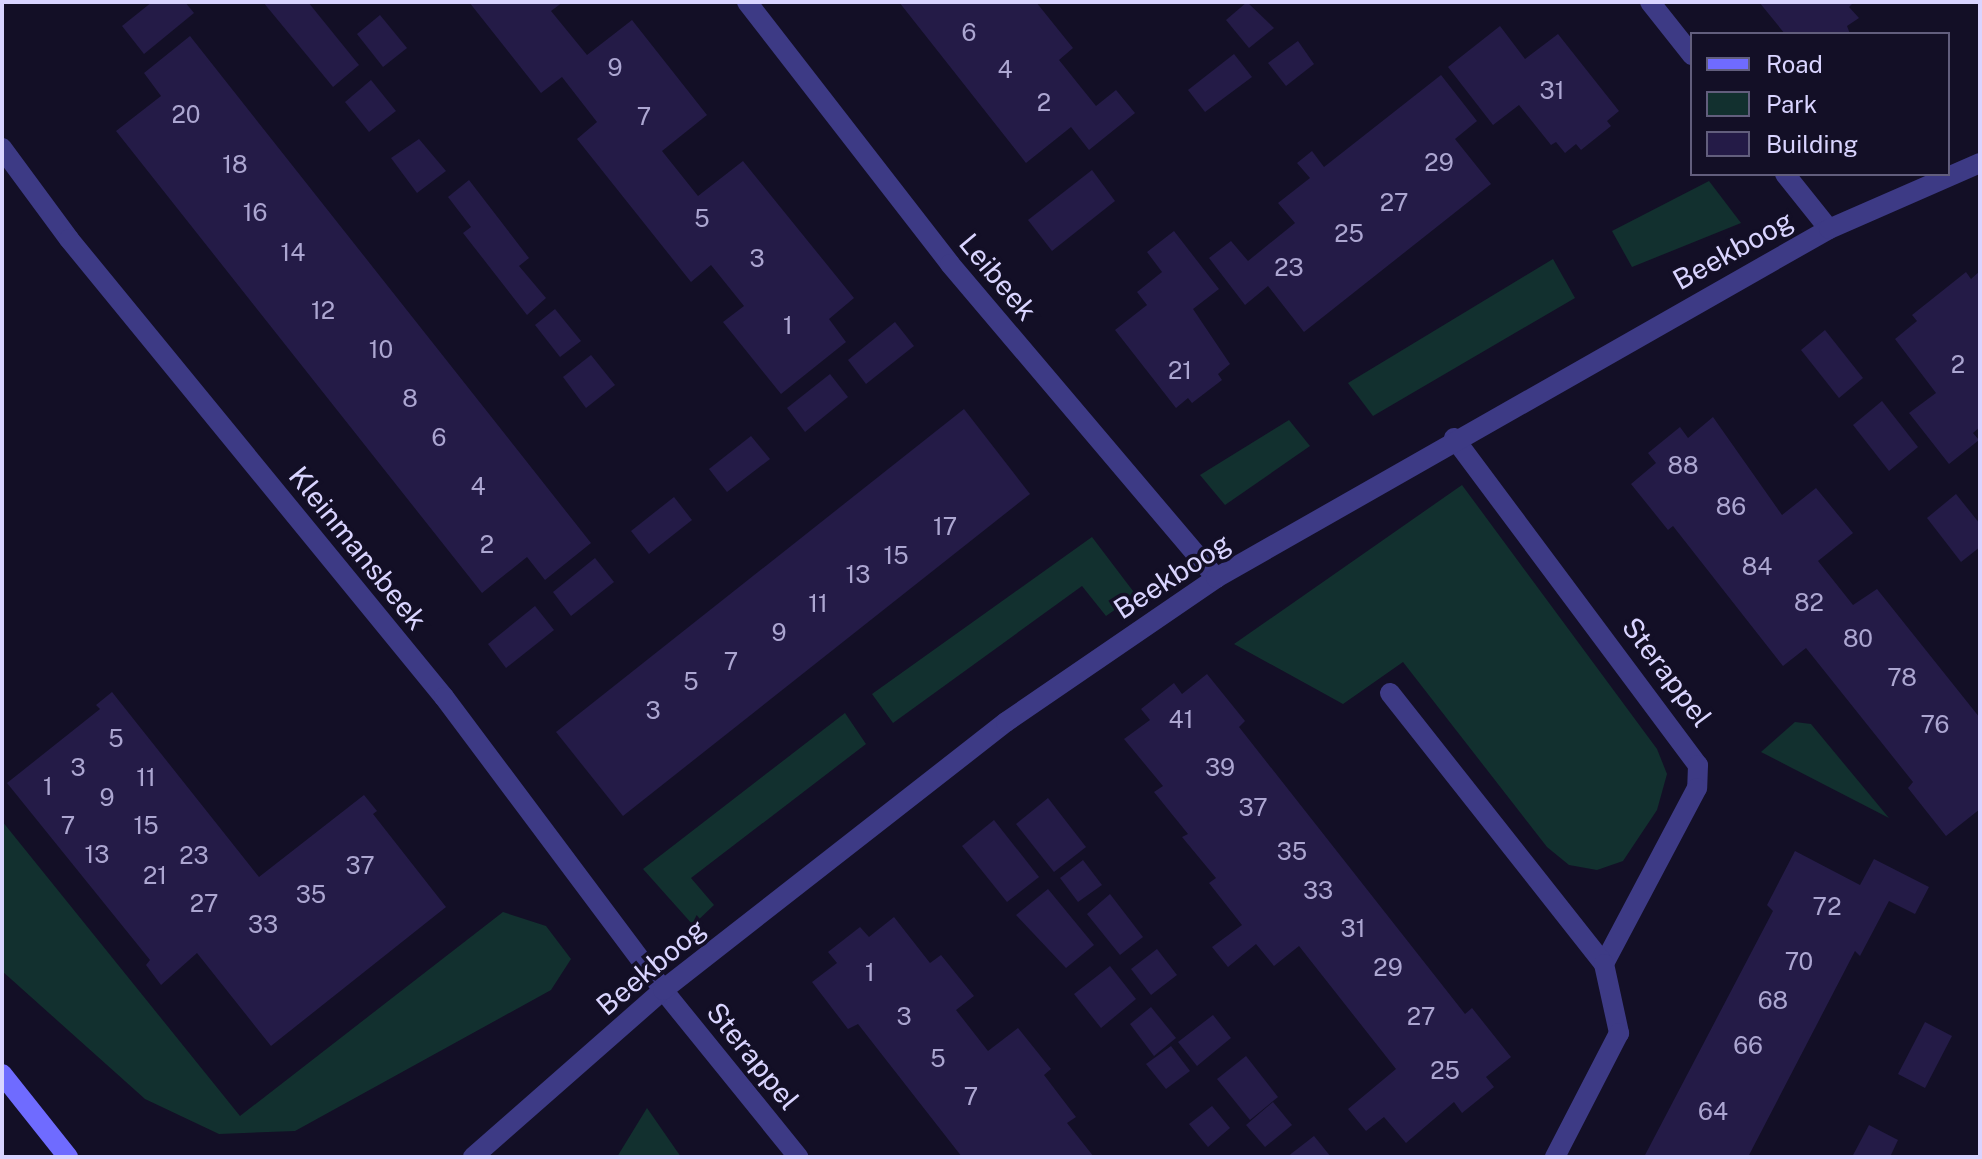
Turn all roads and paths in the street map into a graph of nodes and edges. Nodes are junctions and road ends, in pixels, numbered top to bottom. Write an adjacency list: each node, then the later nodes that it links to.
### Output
1 (747, 2): 9 (street, Leibeek)
2 (1650, 2): 3 (street)
3 (1690, 52)
4 (2, 148): 12 (street, Kleinmansbeek)
5 (1980, 163): 7 (street, Beekboog)
6 (1787, 176): 7 (street)
7 (1829, 229): 8 (street, Beekboog)
8 (1454, 438): 9 (street, Beekboog); 11 (street, Sterappel)
9 (1216, 578): 12 (street, Beekboog)
10 (1390, 693): 11 (street)
11 (1604, 964): 17 (street)
12 (663, 990): 15 (street, Beekboog); 16 (street, Sterappel)
13 (2, 1074): 14 (street)
14 (68, 1157)
15 (473, 1157)
16 (798, 1157)
17 (1555, 1157)

